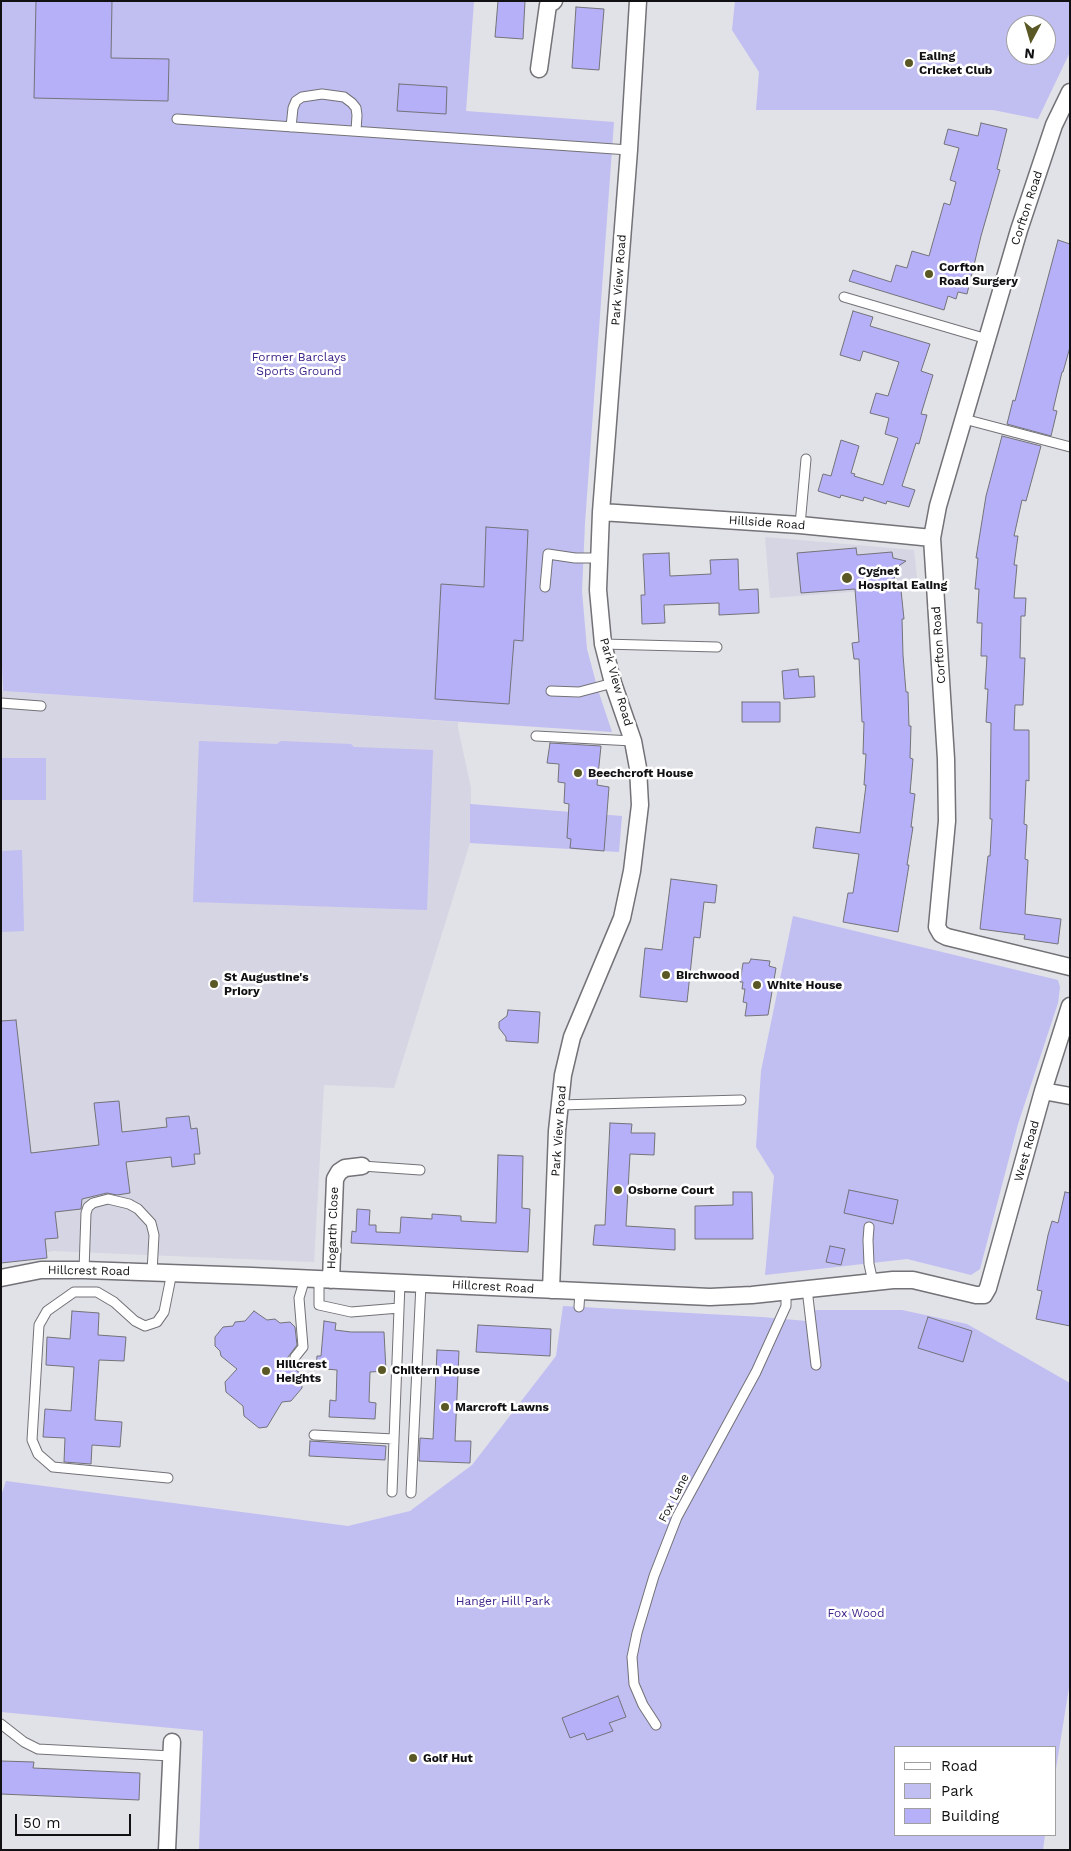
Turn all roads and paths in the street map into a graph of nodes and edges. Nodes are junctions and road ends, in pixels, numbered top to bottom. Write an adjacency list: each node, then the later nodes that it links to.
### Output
1 (554, 1): 3 (street)
2 (638, 1): 8 (street, Park View Road)
3 (539, 69)
4 (1070, 92): 10 (street, Corfton Road)
5 (177, 119): 6 (lane)
6 (291, 127): 7 (lane); 7 (lane)
7 (356, 131): 8 (lane)
8 (629, 150): 14 (street, Park View Road)
9 (844, 297): 10 (lane)
10 (987, 339): 11 (street, Corfton Road)
11 (964, 419): 12 (lane); 16 (street, Corfton Road)
12 (1070, 447)
13 (806, 459): 15 (lane)
14 (601, 512): 15 (street, Hillside Road); 17 (street, Park View Road)
15 (800, 525): 16 (street, Hillside Road)
16 (932, 538): 27 (street, Corfton Road)
17 (600, 558): 18 (lane); 19 (street, Park View Road)
18 (545, 587)
19 (603, 644): 20 (lane); 21 (street, Park View Road)
20 (717, 647)
21 (614, 683): 22 (lane); 26 (street, Park View Road)
22 (550, 691)
23 (1, 703): 24 (lane)
24 (42, 706)
25 (536, 736): 26 (lane)
26 (633, 741): 32 (street, Park View Road)
27 (1070, 967)
28 (1070, 1006): 29 (street, West Road)
29 (1043, 1091): 30 (street); 47 (street, West Road)
30 (1070, 1096)
31 (741, 1100): 32 (lane)
32 (559, 1105): 45 (street, Park View Road)
33 (362, 1166): 34 (lane); 40 (street, Hogarth Close)
34 (420, 1170)
35 (869, 1227): 41 (lane)
36 (84, 1270): 37 (street, Hillcrest Road); 37 (lane); 39 (street, Hillcrest Road)
37 (152, 1272): 38 (street, Hillcrest Road)
38 (172, 1272): 40 (street, Hillcrest Road); 53 (lane)
39 (1, 1278)
40 (318, 1279): 42 (street, Hillcrest Road); 48 (lane); 49 (lane)
41 (873, 1282): 44 (street, Hillcrest Road); 47 (street, Hillcrest Road)
42 (400, 1283): 43 (street, Hillcrest Road); 48 (lane)
43 (421, 1284): 45 (street, Hillcrest Road); 55 (lane)
44 (807, 1289): 46 (street, Hillcrest Road); 50 (lane)
45 (551, 1290): 46 (street, Hillcrest Road)
46 (786, 1292): 57 (lane, Fox Lane)
47 (984, 1295)
48 (399, 1308): 52 (lane)
49 (295, 1357)
50 (816, 1365)
51 (314, 1435): 52 (lane)
52 (394, 1439): 54 (lane)
53 (168, 1478)
54 (392, 1492)
55 (411, 1494)
56 (1, 1724): 58 (lane)
57 (656, 1725)
58 (172, 1749): 59 (street)
59 (167, 1850)

